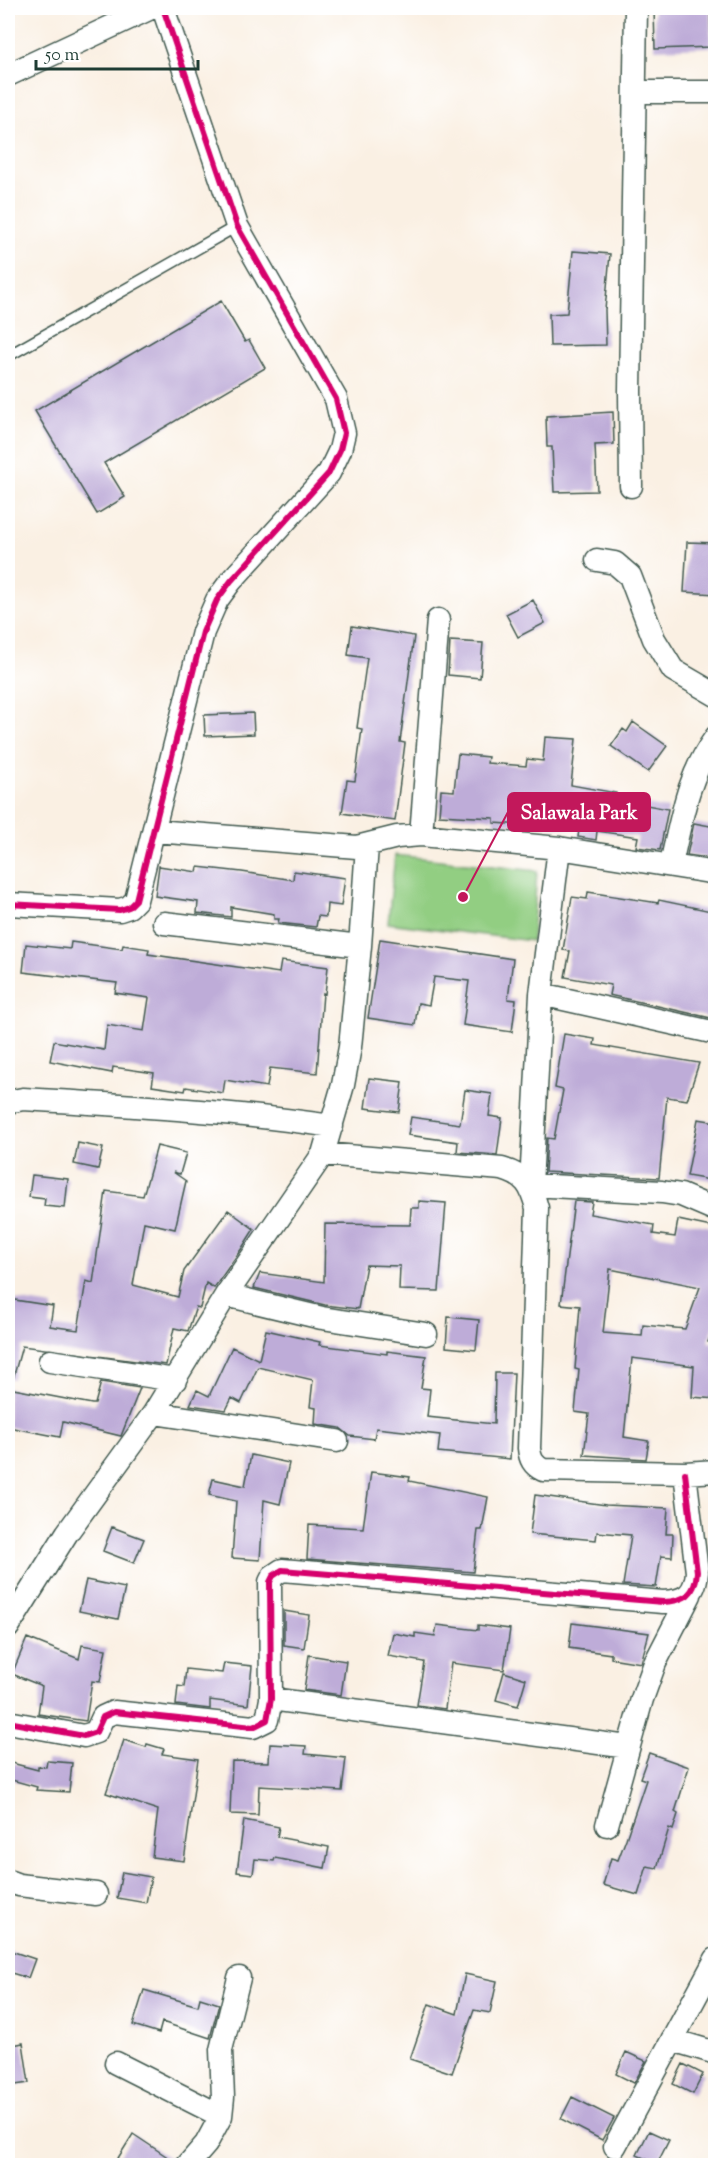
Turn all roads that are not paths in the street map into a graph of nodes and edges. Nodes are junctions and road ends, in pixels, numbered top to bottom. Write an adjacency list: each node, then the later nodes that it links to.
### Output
1 (151, 8): 4 (street)
2 (163, 8): 7 (street)
3 (636, 8): 5 (street)
4 (8, 75)
5 (636, 92): 6 (street); 9 (street)
6 (716, 92)
7 (237, 226): 8 (lane); 14 (street)
8 (8, 356)
9 (631, 486)
10 (597, 560): 12 (street)
11 (438, 620): 15 (street)
12 (716, 695)
13 (716, 737): 18 (street)
14 (154, 831): 16 (street); 20 (street)
15 (421, 835): 16 (street); 17 (street)
16 (367, 846): 22 (street)
17 (559, 848): 18 (street); 23 (street)
18 (671, 864): 19 (street)
19 (716, 873)
20 (8, 904)
21 (164, 922): 22 (street)
22 (360, 946): 26 (street)
23 (541, 994): 24 (street); 28 (street)
24 (716, 1033)
25 (8, 1102): 26 (street)
26 (332, 1126): 27 (street)
27 (323, 1154): 28 (street); 30 (street)
28 (531, 1185): 29 (street); 37 (street)
29 (716, 1210)
30 (226, 1295): 31 (street); 33 (street)
31 (426, 1335)
32 (50, 1361): 33 (street)
33 (175, 1380): 34 (street)
34 (154, 1413): 35 (street); 39 (street)
35 (336, 1441)
36 (716, 1471): 37 (street)
37 (685, 1473): 38 (street)
38 (690, 1595): 40 (street); 42 (street)
39 (8, 1627)
40 (271, 1699): 41 (street); 42 (street)
41 (8, 1722)
42 (628, 1747): 43 (street)
43 (607, 1825)
44 (8, 1881): 45 (street)
45 (96, 1894)
46 (716, 1959): 48 (street)
47 (239, 1978): 51 (street)
48 (672, 2040): 49 (street); 52 (street)
49 (716, 2053)
50 (116, 2062): 51 (street)
51 (220, 2116): 53 (street)
52 (615, 2146)
53 (187, 2166)

